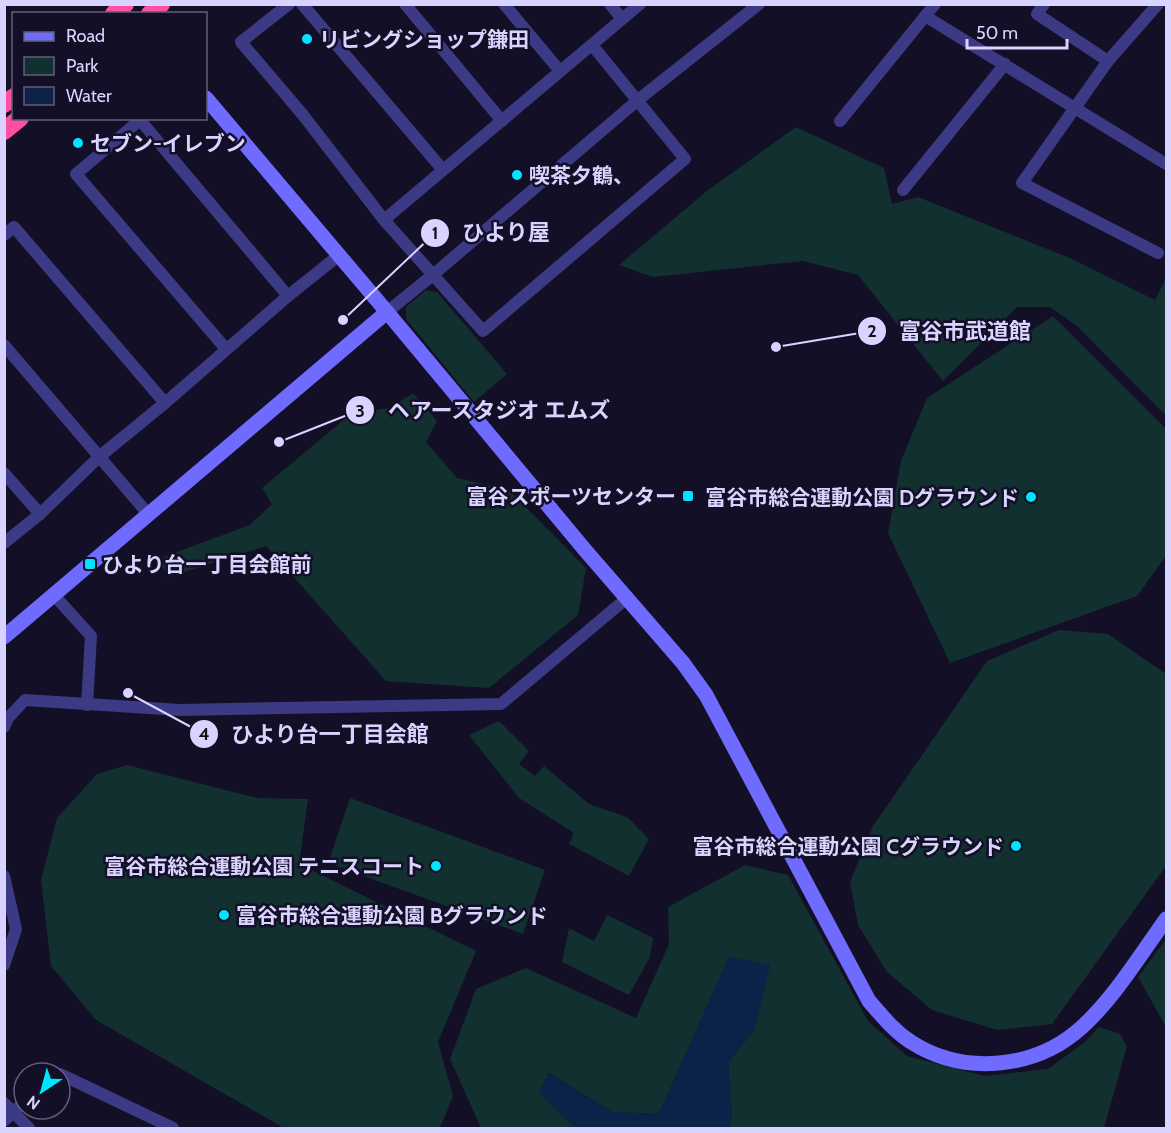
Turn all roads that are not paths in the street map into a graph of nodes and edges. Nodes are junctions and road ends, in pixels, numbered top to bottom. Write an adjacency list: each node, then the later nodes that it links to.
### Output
1 (289, 4): 27 (street)
2 (302, 4): 25 (street)
3 (405, 4): 21 (street)
4 (504, 4): 16 (street)
5 (610, 4): 12 (street)
6 (640, 4): 12 (street)
7 (759, 4): 18 (street)
8 (935, 4): 11 (street)
9 (1044, 4): 14 (street)
10 (1158, 4): 14 (street)
11 (925, 16): 15 (street); 22 (street)
12 (622, 19): 13 (street)
13 (592, 45): 16 (street); 18 (street)
14 (1108, 61): 19 (street)
15 (1005, 64): 19 (street); 26 (street)
16 (560, 71): 21 (street)
17 (207, 99): 30 (street)
18 (638, 100): 31 (street); 31 (street)
19 (1075, 108): 24 (street); 29 (street)
20 (18, 120): 23 (highway)
21 (502, 121): 25 (street)
22 (840, 121)
23 (4, 131)
24 (1167, 164)
25 (443, 170): 27 (street)
26 (903, 190)
27 (384, 220): 31 (street)
28 (4, 235): 36 (street)
29 (1158, 253)
30 (338, 255): 32 (street); 33 (street)
31 (434, 274): 33 (street)
32 (288, 296): 35 (street); 35 (street)
33 (387, 312): 40 (street); 43 (street)
34 (4, 345): 37 (street)
35 (226, 349): 36 (street)
36 (165, 403): 37 (street)
37 (99, 457): 39 (street); 40 (street)
38 (4, 473): 39 (street)
39 (40, 514): 41 (street)
40 (149, 515): 42 (street)
41 (4, 543)
42 (53, 594): 44 (street); 45 (street)
43 (627, 598): 45 (street); 49 (street)
44 (4, 637)
45 (87, 705): 46 (street)
46 (4, 727)
47 (4, 876): 48 (street)
48 (8, 907): 50 (street)
49 (1167, 919)
50 (4, 964)
51 (72, 1079): 54 (street)
52 (7, 1112): 53 (street)
53 (29, 1128)
54 (174, 1128)

